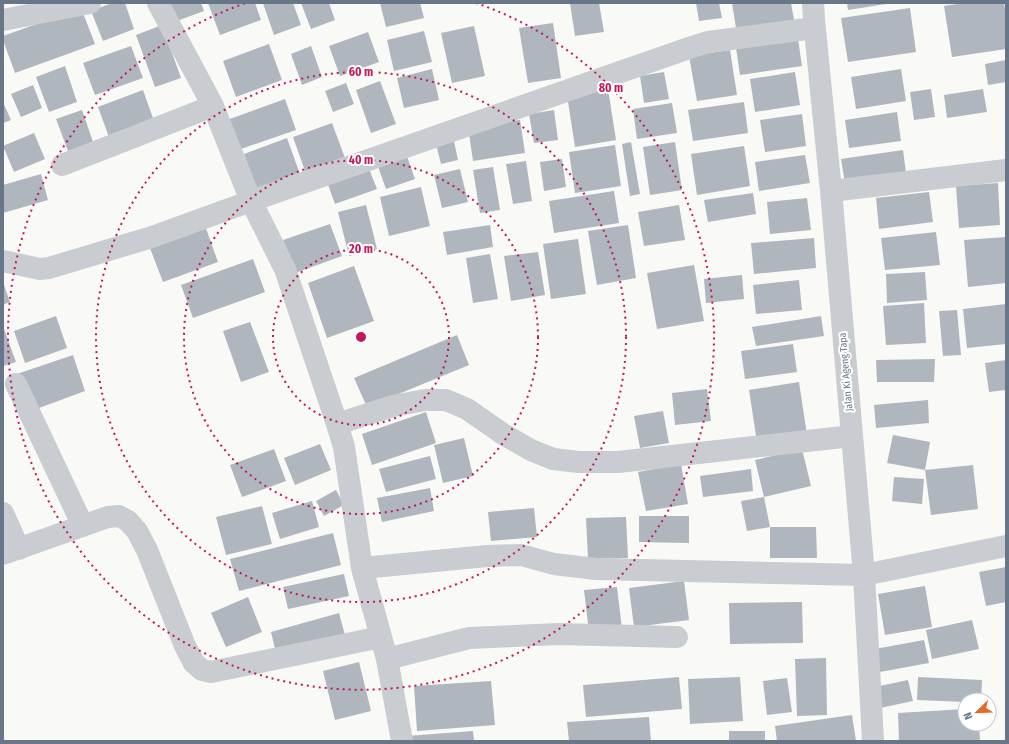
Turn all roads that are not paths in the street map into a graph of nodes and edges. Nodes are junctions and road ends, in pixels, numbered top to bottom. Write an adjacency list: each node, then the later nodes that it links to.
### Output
1 (90, 3): 4 (street)
2 (158, 3): 6 (street)
3 (813, 3): 5 (street, Jalan Ki Ageng Tapa)
4 (3, 20)
5 (814, 28): 9 (street, Jalan Ki Ageng Tapa); 10 (street)
6 (213, 106): 7 (street); 10 (street)
7 (62, 165)
8 (1006, 170): 9 (street)
9 (831, 191): 14 (street, Jalan Ki Ageng Tapa)
10 (251, 201): 11 (street); 13 (street)
11 (3, 261)
12 (16, 384): 16 (street)
13 (337, 424): 14 (street); 19 (street)
14 (852, 436): 20 (street, Jalan Ki Ageng Tapa)
15 (3, 512): 18 (street)
16 (83, 526): 18 (street); 21 (street)
17 (1006, 546): 20 (street)
18 (11, 552)
19 (362, 568): 20 (street); 21 (street)
20 (864, 575): 25 (street, Jalan Ki Ageng Tapa)
21 (380, 637): 23 (street)
22 (677, 637): 23 (street)
23 (387, 659): 24 (street)
24 (402, 741)
25 (873, 741)

